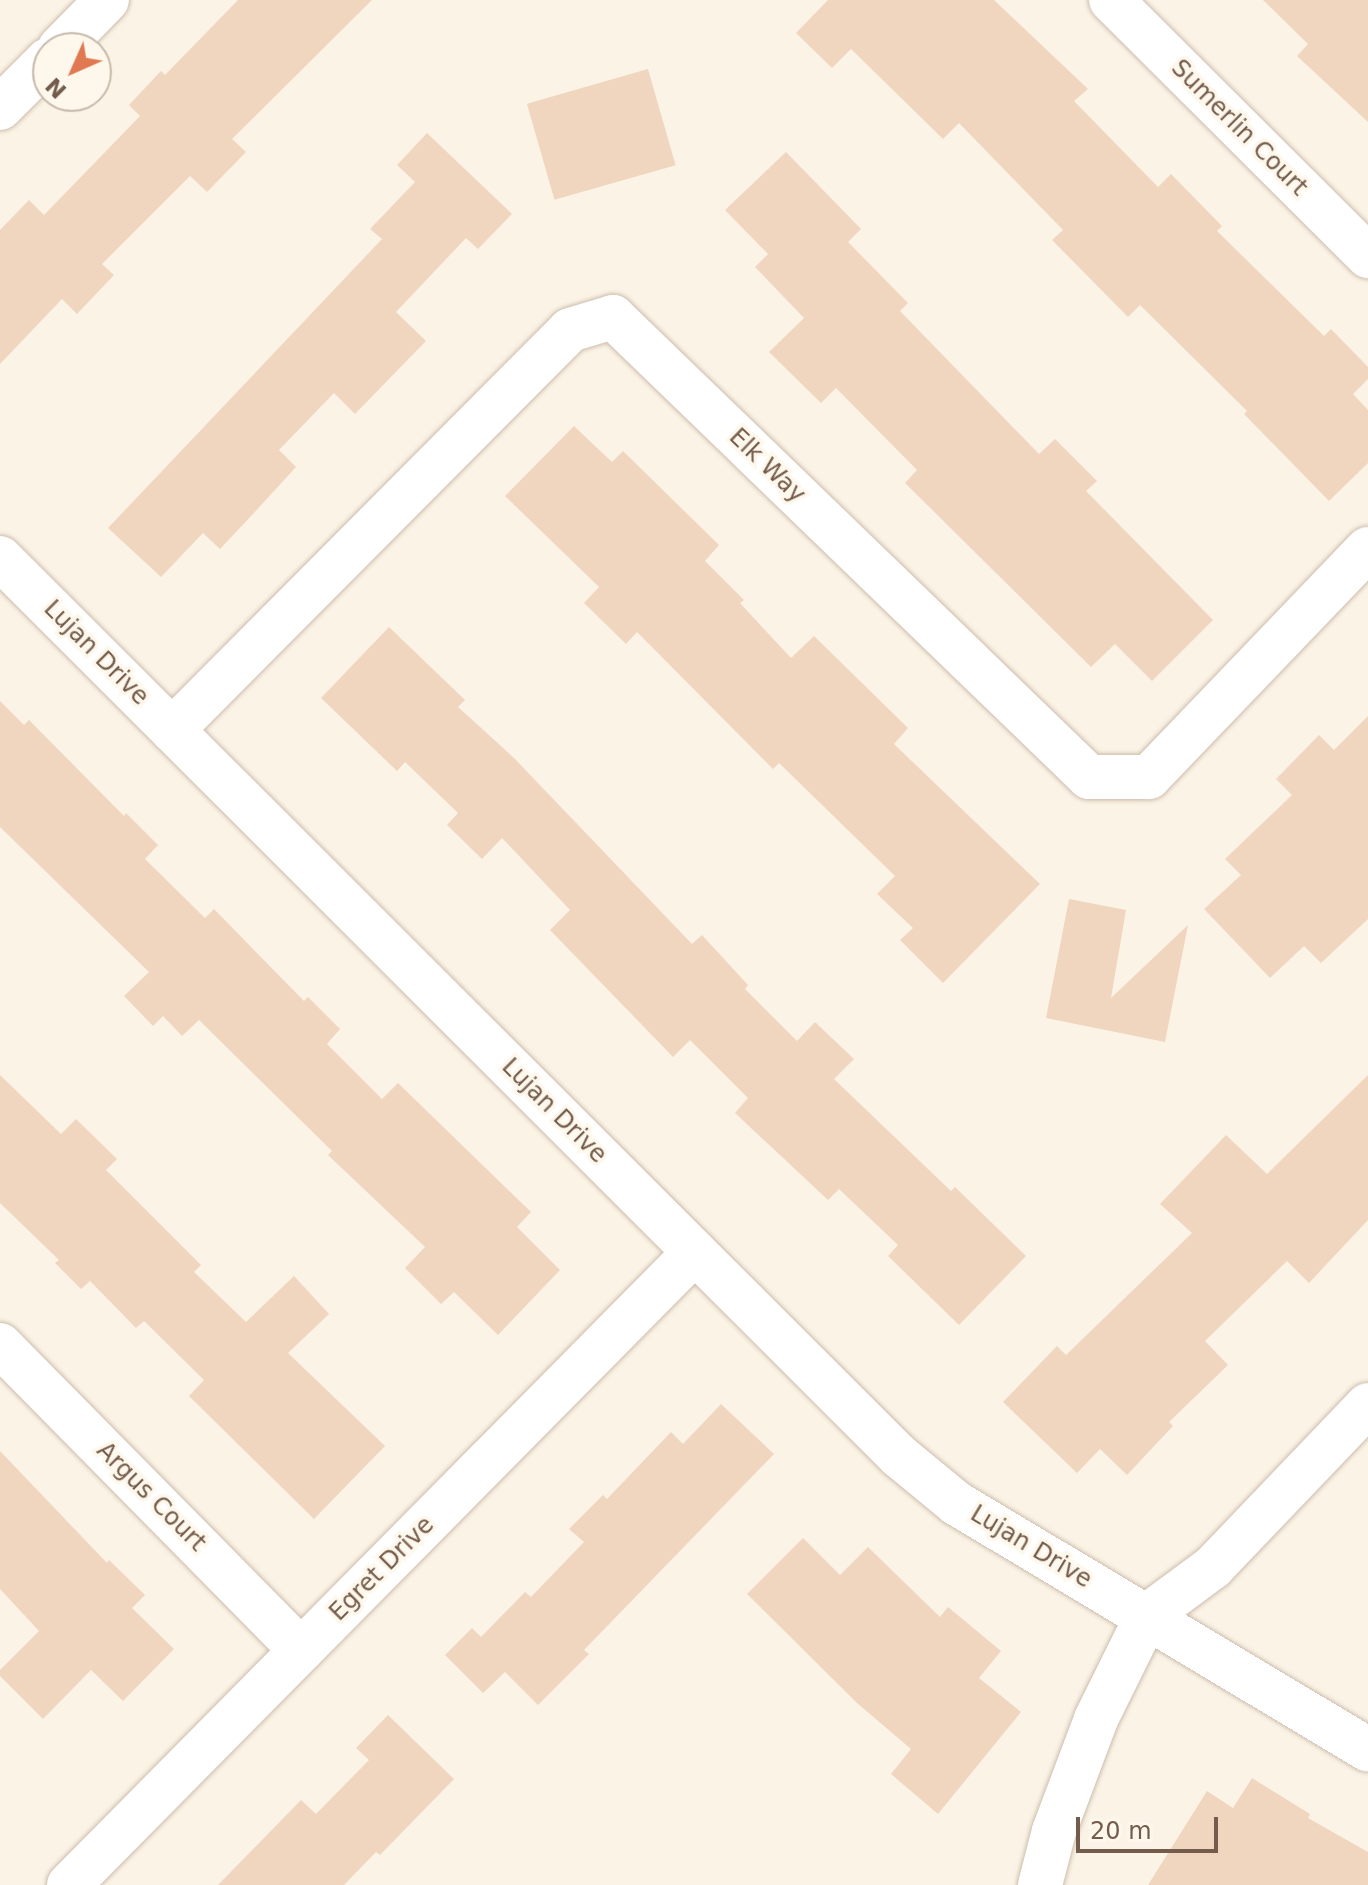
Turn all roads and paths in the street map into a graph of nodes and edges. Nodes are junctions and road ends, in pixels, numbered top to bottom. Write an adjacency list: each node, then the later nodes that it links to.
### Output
1 (107, 0): 3 (street)
2 (1111, 0): 6 (street, Sumerlin Court)
3 (76, 32)
4 (32, 76): 5 (street)
5 (0, 108)
6 (1368, 256)
7 (1368, 549): 9 (street, Elk Way)
8 (0, 558): 9 (street, Lujan Drive)
9 (172, 730): 10 (street, Lujan Drive)
10 (695, 1252): 13 (street, Lujan Drive); 14 (street, Egret Drive)
11 (0, 1345): 14 (street, Argus Court)
12 (1368, 1405): 13 (street)
13 (1147, 1616): 15 (street, Lujan Drive); 17 (street)
14 (301, 1650): 16 (street, Egret Drive)
15 (1368, 1750)
16 (69, 1885)
17 (1040, 1885)

